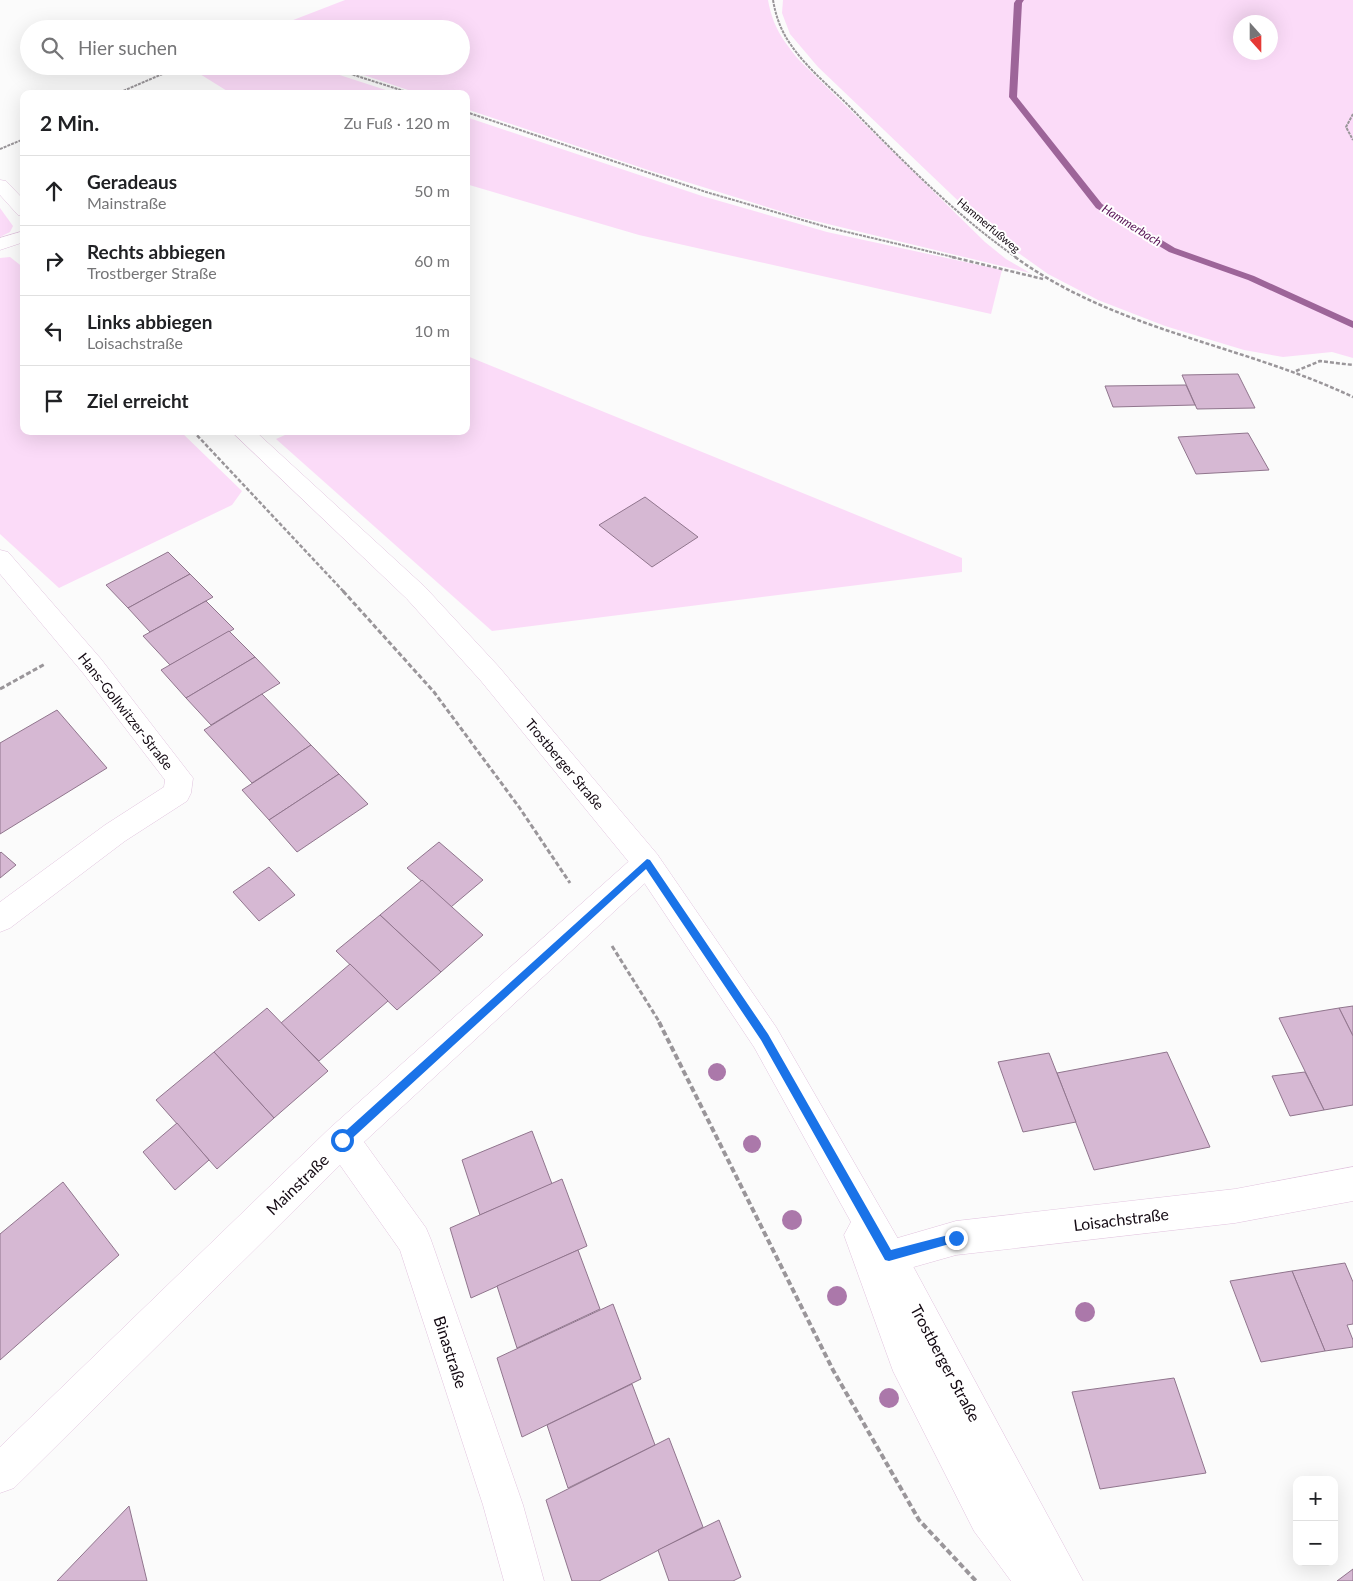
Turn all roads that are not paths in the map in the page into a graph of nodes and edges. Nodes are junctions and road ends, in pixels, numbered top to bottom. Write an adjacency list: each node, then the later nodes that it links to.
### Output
1 (0, 185): 2 (street)
2 (20, 207)
3 (20, 237): 4 (street)
4 (0, 244)
5 (246, 435): 7 (street, Trostberger Straße)
6 (0, 558): 8 (street, Hans-Gollwitzer-Straße)
7 (647, 863): 9 (street, Mainstraße); 10 (street, Trostberger Straße)
8 (0, 918)
9 (342, 1140): 13 (street, Mainstraße); 14 (street, Binastraße)
10 (827, 1147): 12 (street, Trostberger Straße); 15 (street, Trostberger Straße)
11 (1353, 1184): 12 (street, Loisachstraße)
12 (889, 1256): 16 (street, Trostberger Straße)
13 (0, 1474)
14 (524, 1581)
15 (1036, 1581)
16 (1063, 1581)

